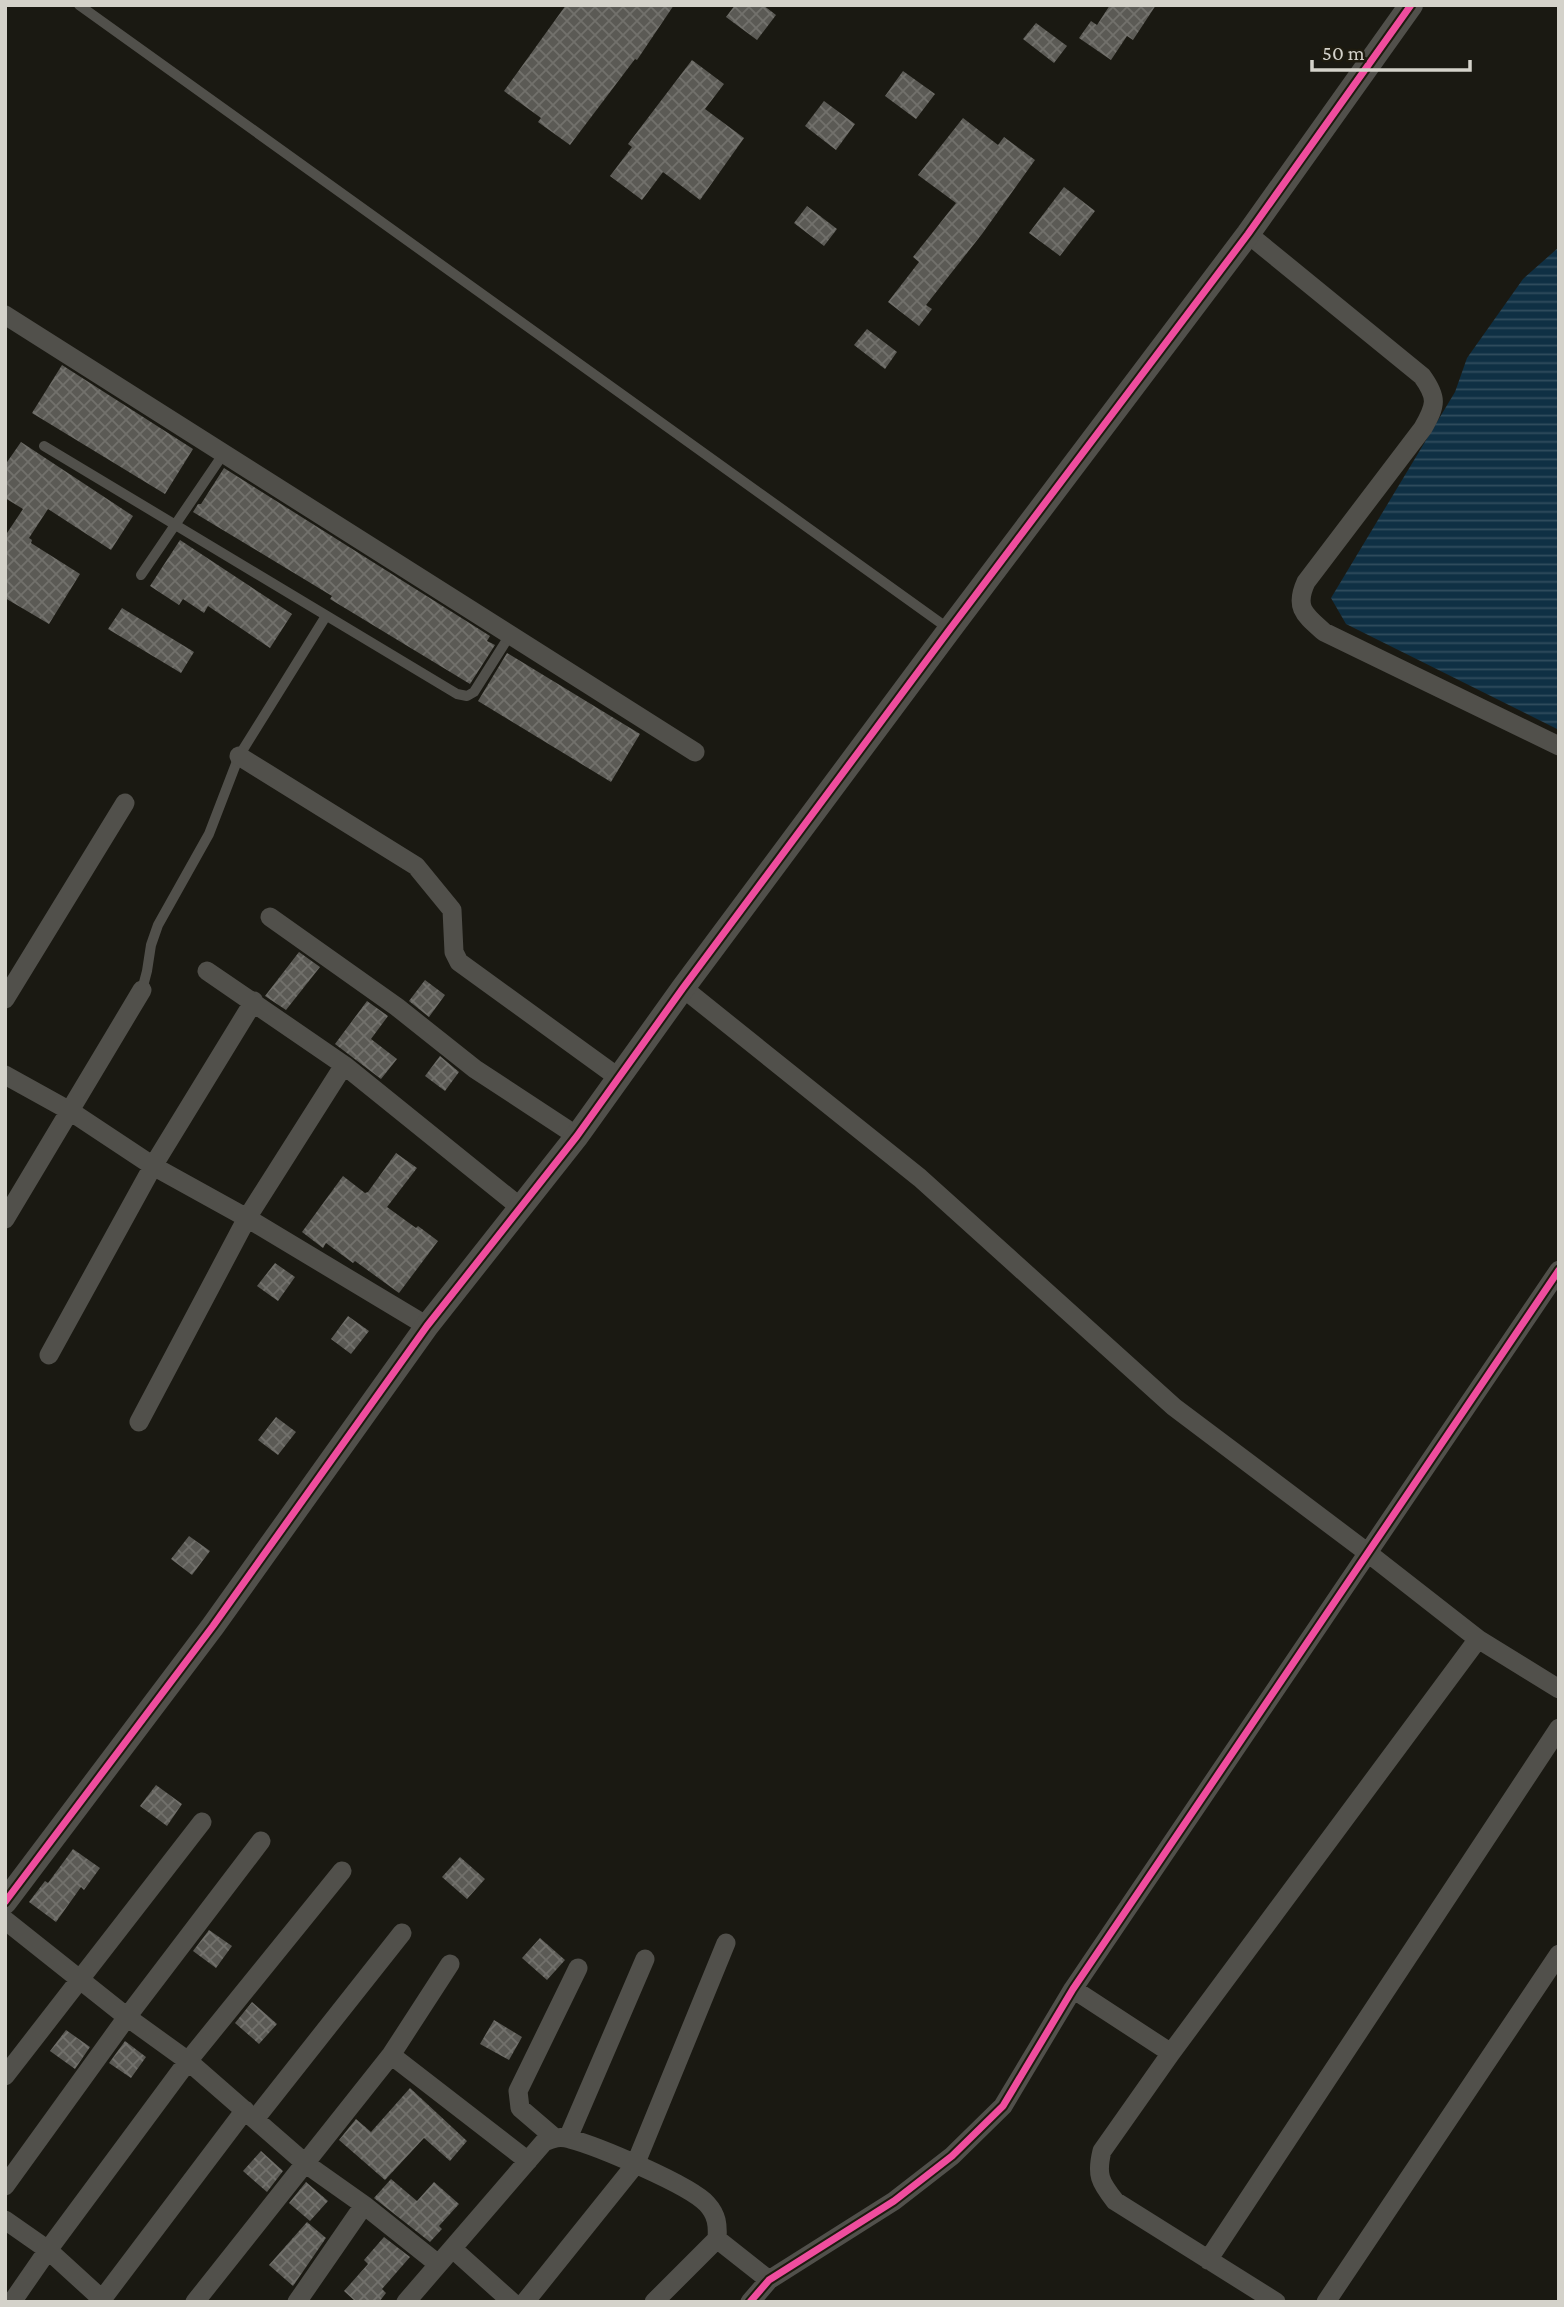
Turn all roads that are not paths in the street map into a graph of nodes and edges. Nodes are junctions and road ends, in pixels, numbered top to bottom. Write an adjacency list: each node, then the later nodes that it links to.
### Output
1 (79, 5): 10 (lane)
2 (1410, 5): 3 (street)
3 (1248, 234): 10 (street); 12 (street)
4 (5, 315): 6 (street)
5 (44, 446): 7 (lane)
6 (223, 453): 7 (lane); 11 (street)
7 (176, 525): 8 (lane); 9 (lane)
8 (141, 575)
9 (326, 616): 11 (lane); 14 (lane)
10 (950, 629): 18 (street)
11 (510, 635): 13 (street)
12 (1559, 746)
13 (695, 752)
14 (239, 756): 19 (lane); 24 (street)
15 (125, 803): 20 (street)
16 (270, 917): 26 (street)
17 (207, 971): 21 (street)
18 (683, 988): 24 (street); 35 (street)
19 (142, 990): 25 (street)
20 (5, 999)
21 (254, 1001): 22 (street); 27 (street)
22 (344, 1065): 28 (street); 29 (street)
23 (5, 1075): 25 (street)
24 (619, 1078): 26 (street)
25 (70, 1111): 27 (street); 30 (street)
26 (578, 1136): 28 (street)
27 (153, 1166): 29 (street); 33 (street)
28 (520, 1207): 32 (street)
29 (247, 1218): 32 (street); 34 (street)
30 (5, 1219)
31 (1559, 1270): 35 (street)
32 (427, 1326): 42 (street)
33 (49, 1355)
34 (139, 1422)
35 (1368, 1553): 36 (street); 51 (street)
36 (1478, 1639): 37 (street); 53 (street)
37 (1559, 1689)
38 (1559, 1728): 68 (street)
39 (202, 1822): 50 (street)
40 (261, 1841): 52 (street)
41 (342, 1871): 55 (street)
42 (5, 1902)
43 (5, 1920): 50 (street)
44 (402, 1933): 57 (street)
45 (726, 1943): 61 (street)
46 (1559, 1954): 81 (street)
47 (645, 1959): 58 (street)
48 (450, 1964): 54 (street)
49 (578, 1968): 58 (street)
50 (81, 1981): 52 (street); 56 (street)
51 (1073, 1989): 53 (street); 70 (street)
52 (127, 2017): 55 (street); 62 (street)
53 (1171, 2053): 68 (street)
54 (391, 2055): 59 (street); 60 (street)
55 (188, 2061): 57 (street); 67 (street)
56 (5, 2076)
57 (250, 2115): 60 (street); 71 (street)
58 (562, 2138): 59 (street); 61 (street)
59 (528, 2161): 66 (street)
60 (306, 2164): 63 (street); 73 (street)
61 (635, 2165): 65 (street); 77 (street)
62 (5, 2186)
63 (363, 2205): 69 (street); 74 (street)
64 (5, 2220): 67 (street)
65 (717, 2239): 70 (street); 78 (street)
66 (453, 2249): 69 (street); 76 (street)
67 (48, 2250): 71 (street); 72 (street)
68 (1208, 2260): 80 (street)
69 (438, 2264): 75 (street)
70 (769, 2280): 79 (street)
71 (103, 2301)
72 (12, 2302)
73 (195, 2302)
74 (297, 2302)
75 (406, 2302)
76 (512, 2302)
77 (525, 2302)
78 (654, 2302)
79 (750, 2302)
80 (1276, 2302)
81 (1326, 2302)

